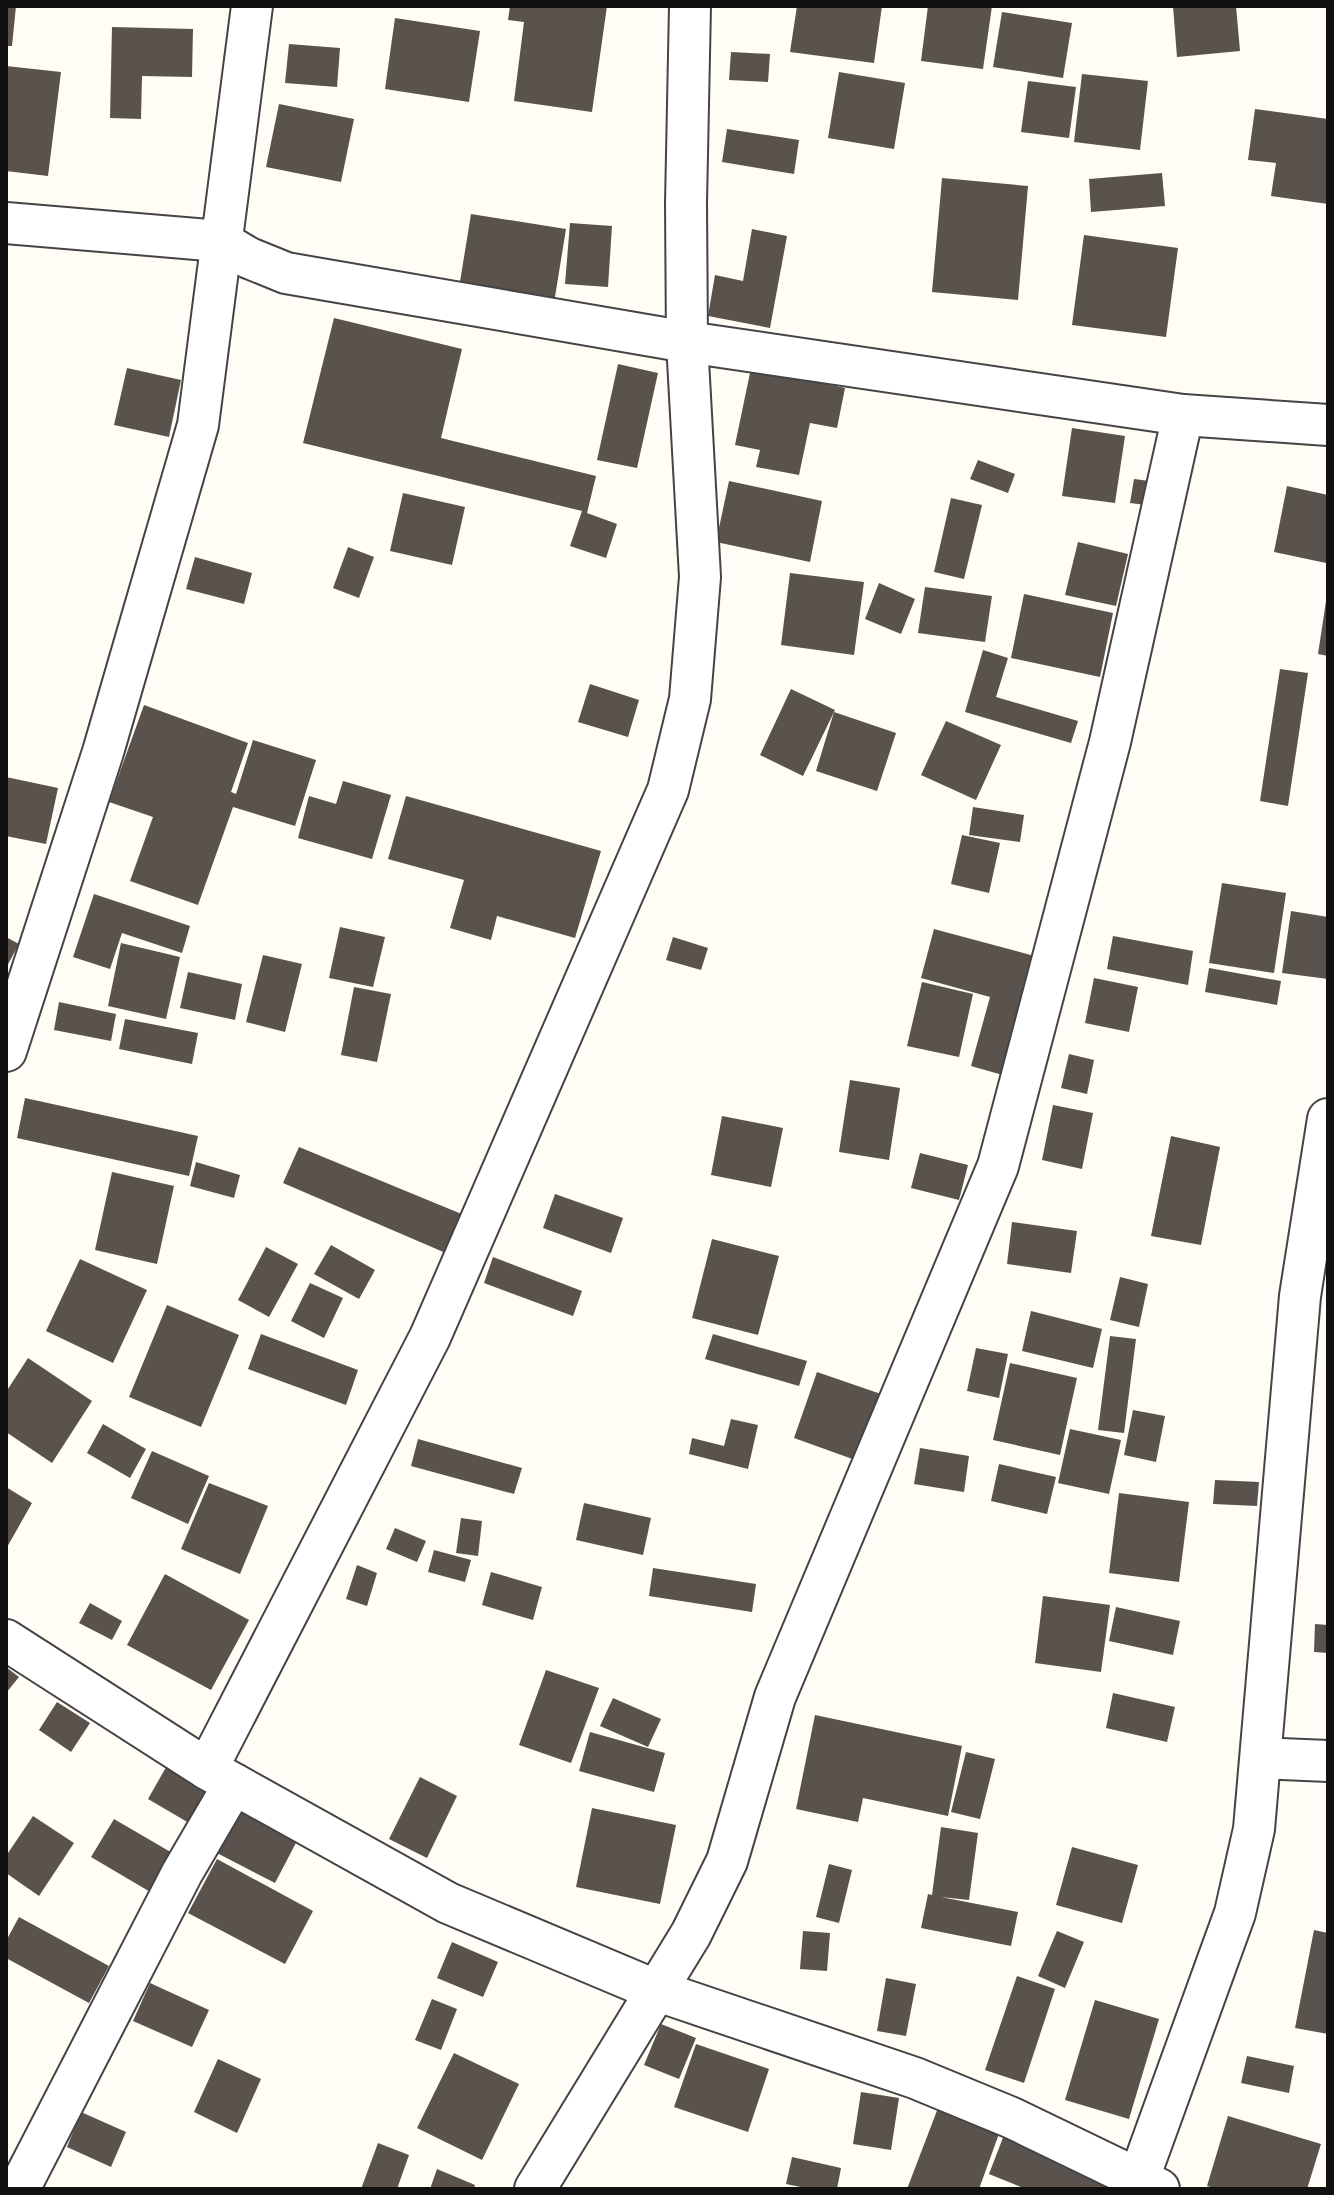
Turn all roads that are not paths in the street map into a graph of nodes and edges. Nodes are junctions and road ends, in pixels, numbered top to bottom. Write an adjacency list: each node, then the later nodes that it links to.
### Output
1 (252, 6): 4 (street)
2 (690, 6): 5 (street)
3 (6, 223): 4 (street)
4 (220, 241): 5 (street); 8 (street)
5 (687, 342): 6 (street); 13 (street)
6 (1183, 415): 7 (street); 14 (street)
7 (1328, 425)
8 (6, 1051)
9 (1328, 1119): 11 (street)
10 (6, 1640): 13 (street)
11 (1261, 1758): 12 (street); 15 (street)
12 (1328, 1761)
13 (221, 1777): 14 (street); 16 (street)
14 (655, 1990): 15 (street); 17 (street)
15 (1144, 2185)
16 (19, 2189)
17 (535, 2189)

